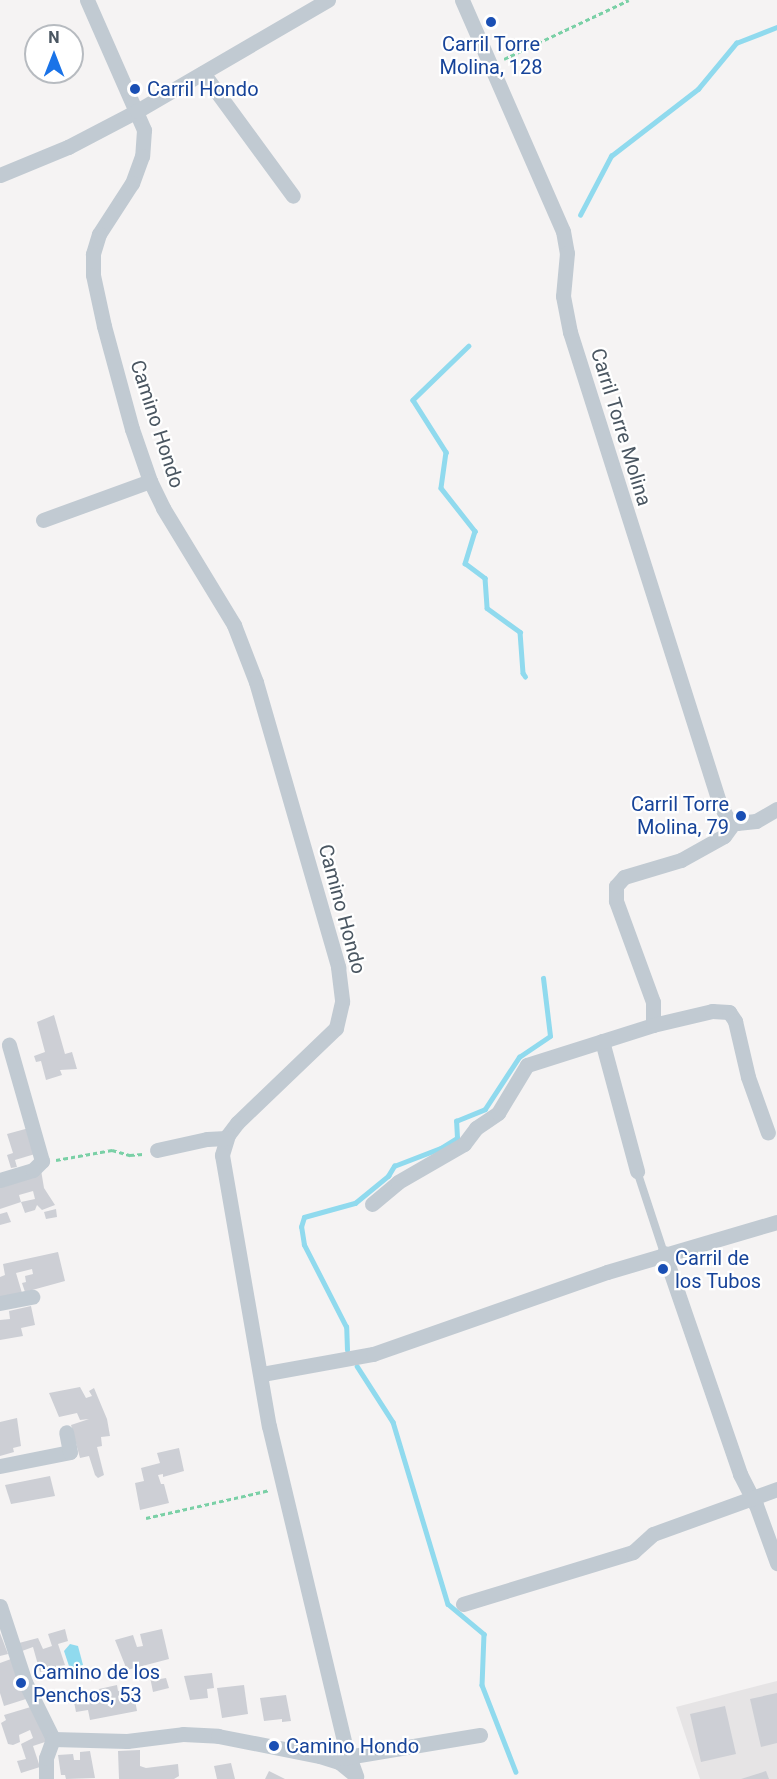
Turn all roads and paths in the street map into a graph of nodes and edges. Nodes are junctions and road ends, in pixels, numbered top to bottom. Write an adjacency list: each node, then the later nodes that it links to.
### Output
1 (87, 0): 7 (street, Camino Hondo)
2 (328, 0): 6 (street)
3 (462, 0): 5 (street, Carril Torre Molina)
4 (629, 0): 5 (path)
5 (491, 65): 13 (street, Carril Torre Molina)
6 (203, 73): 7 (street); 9 (street)
7 (138, 111): 8 (street); 10 (street, Camino Hondo)
8 (0, 175)
9 (293, 196)
10 (150, 481): 11 (street); 18 (street, Camino Hondo)
11 (43, 520)
12 (777, 809): 13 (street)
13 (734, 822): 14 (street)
14 (654, 1025): 15 (street); 17 (street)
15 (602, 1041): 21 (street); 23 (street)
16 (9, 1045): 20 (street)
17 (768, 1133)
18 (226, 1138): 19 (street); 28 (street)
19 (157, 1150): 20 (path)
20 (42, 1161): 22 (street)
21 (637, 1171): 25 (lane)
22 (0, 1180)
23 (372, 1204)
24 (777, 1222): 25 (street)
25 (664, 1254): 28 (street); 33 (street)
26 (32, 1297): 27 (street)
27 (0, 1304)
28 (262, 1374): 31 (street)
29 (66, 1432): 30 (street)
30 (0, 1466)
31 (284, 1487): 34 (path); 41 (street)
32 (777, 1489): 33 (street)
33 (752, 1497): 35 (street); 36 (street)
34 (146, 1518)
35 (777, 1563)
36 (463, 1604)
37 (0, 1606): 38 (street)
38 (3, 1626): 40 (street)
39 (480, 1735): 41 (street)
40 (53, 1739): 41 (street); 42 (street)
41 (347, 1764)
42 (45, 1779)

